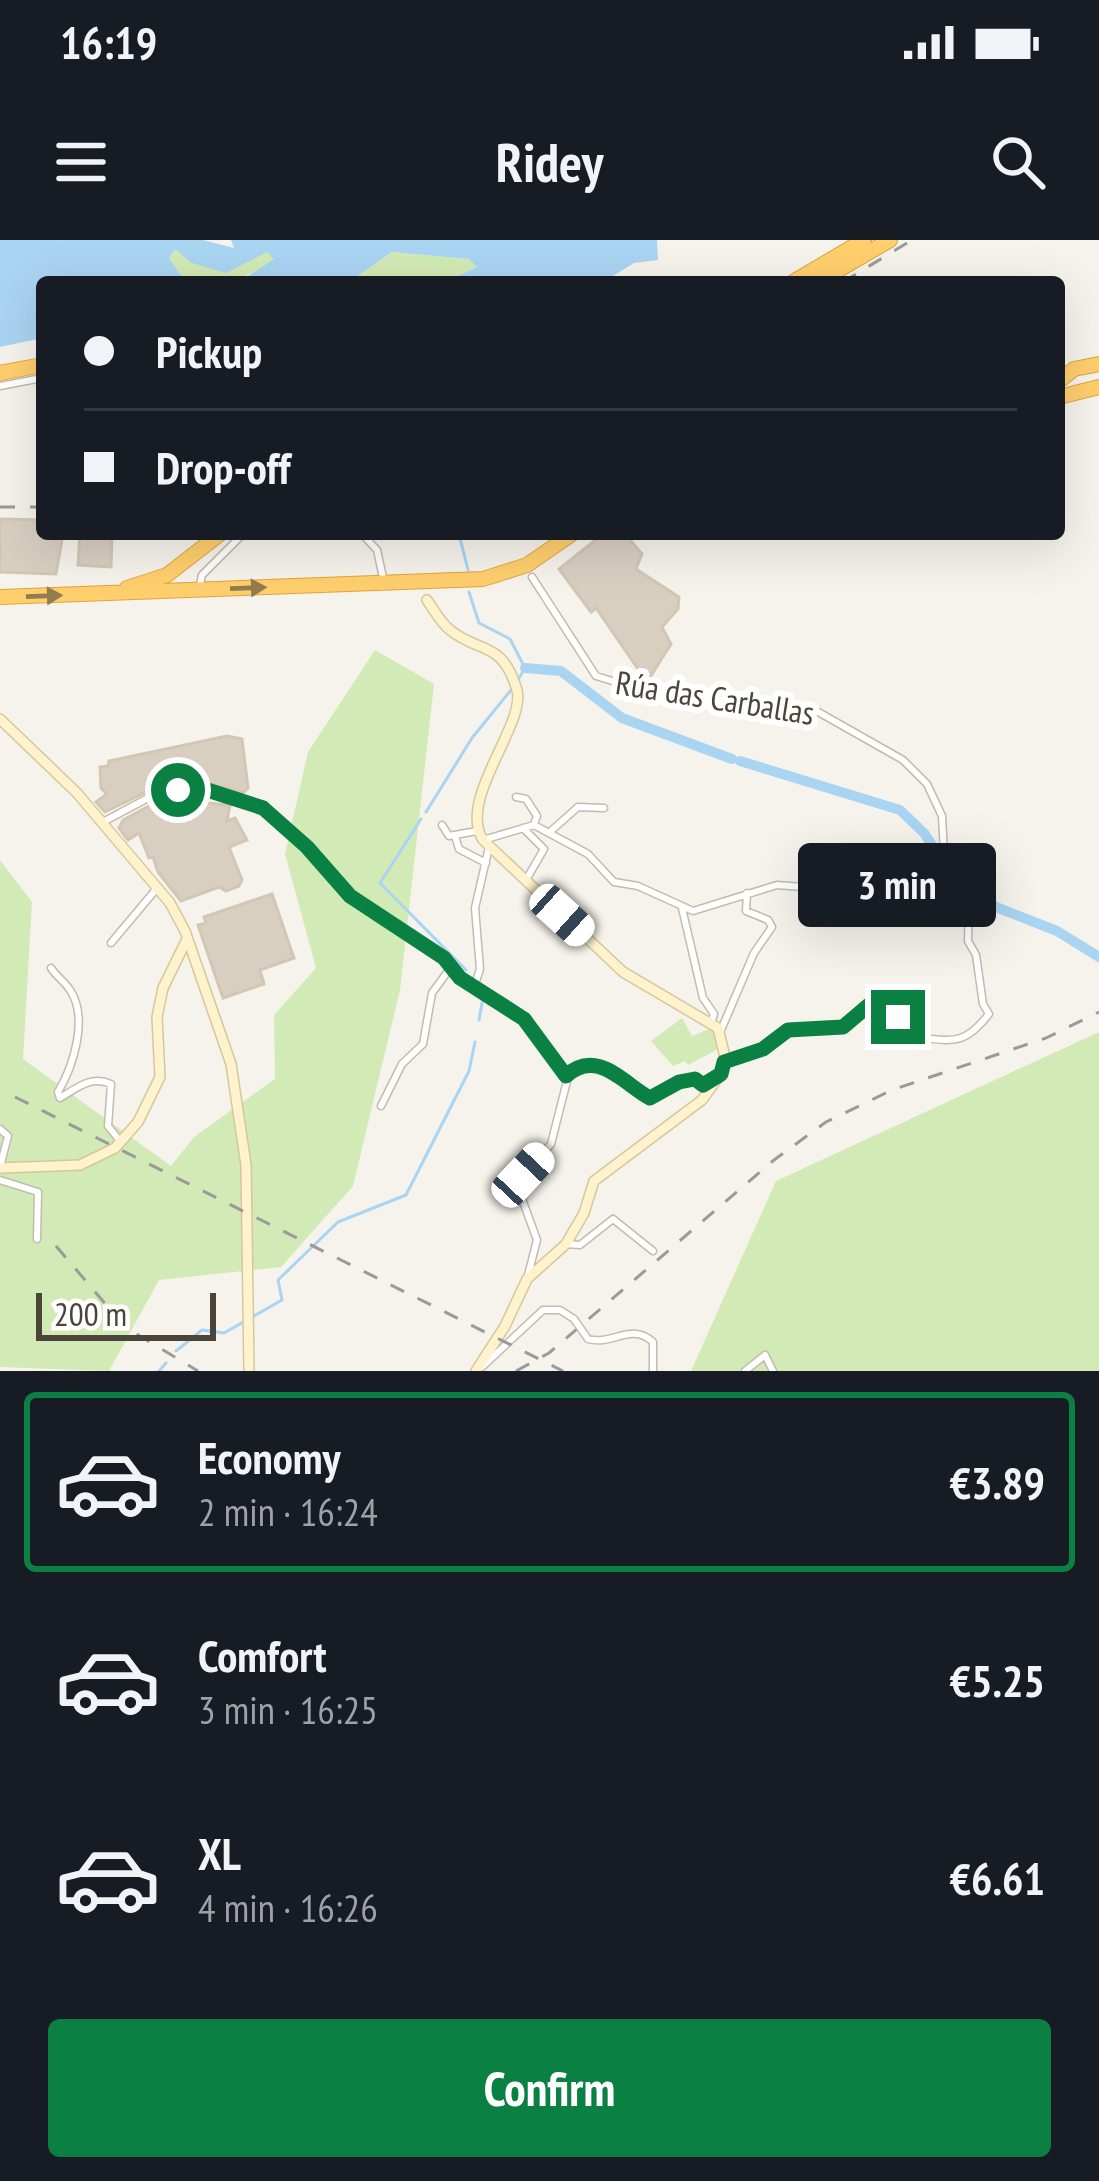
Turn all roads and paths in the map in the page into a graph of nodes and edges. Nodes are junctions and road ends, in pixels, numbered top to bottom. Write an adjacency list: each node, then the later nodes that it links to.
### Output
1 (864, 240): 3 (highway)
2 (890, 240): 4 (highway)
3 (803, 276)
4 (828, 276)
5 (1099, 364): 9 (highway)
6 (36, 369): 8 (highway)
7 (36, 370): 10 (street)
8 (0, 373)
9 (1065, 377)
10 (0, 386)
11 (1099, 388): 12 (highway)
12 (1065, 396)
13 (213, 540): 22 (highway)
14 (237, 540): 21 (street)
15 (365, 540): 19 (street)
16 (557, 540): 18 (highway)
17 (565, 540): 18 (highway)
18 (533, 566): 20 (highway); 48 (street, Rúa das Carballas)
19 (392, 583): 20 (highway); 21 (highway, one-way to 19); 24 (highway)
20 (430, 583): 24 (highway)
21 (199, 590): 22 (highway)
22 (89, 594): 23 (highway, one-way to 22)
23 (0, 597)
24 (427, 600): 34 (street)
25 (0, 719): 28 (street)
26 (517, 797): 30 (street)
27 (604, 808): 32 (street)
28 (103, 822): 37 (street); 43 (street)
29 (442, 825): 33 (street)
30 (534, 825): 31 (street); 32 (street)
31 (523, 828): 34 (street); 36 (street)
32 (551, 831): 40 (street)
33 (454, 836): 34 (street); 35 (street)
34 (483, 839): 35 (street); 36 (street)
35 (486, 863): 45 (street)
36 (524, 883): 46 (street)
37 (158, 887): 41 (street); 42 (street)
38 (828, 889): 39 (street)
39 (747, 893): 40 (street); 47 (street)
40 (682, 908): 46 (street)
41 (187, 939): 52 (street); 59 (street)
42 (111, 943)
43 (452, 967): 45 (street); 50 (street)
44 (51, 968): 52 (street)
45 (474, 987): 49 (street)
46 (710, 1023): 47 (street)
47 (719, 1034): 48 (street)
48 (722, 1068): 49 (street); 56 (street)
49 (566, 1076): 58 (street)
50 (381, 1106)
51 (0, 1129): 53 (street)
52 (120, 1142): 53 (street)
53 (0, 1167)
54 (0, 1180): 55 (street)
55 (37, 1239)
56 (566, 1244): 57 (street); 58 (street)
57 (653, 1251)
58 (527, 1279): 60 (street)
59 (252, 1369)
60 (479, 1369): 61 (street, bridge)
61 (653, 1371)
62 (745, 1371): 63 (street)
63 (773, 1371)

